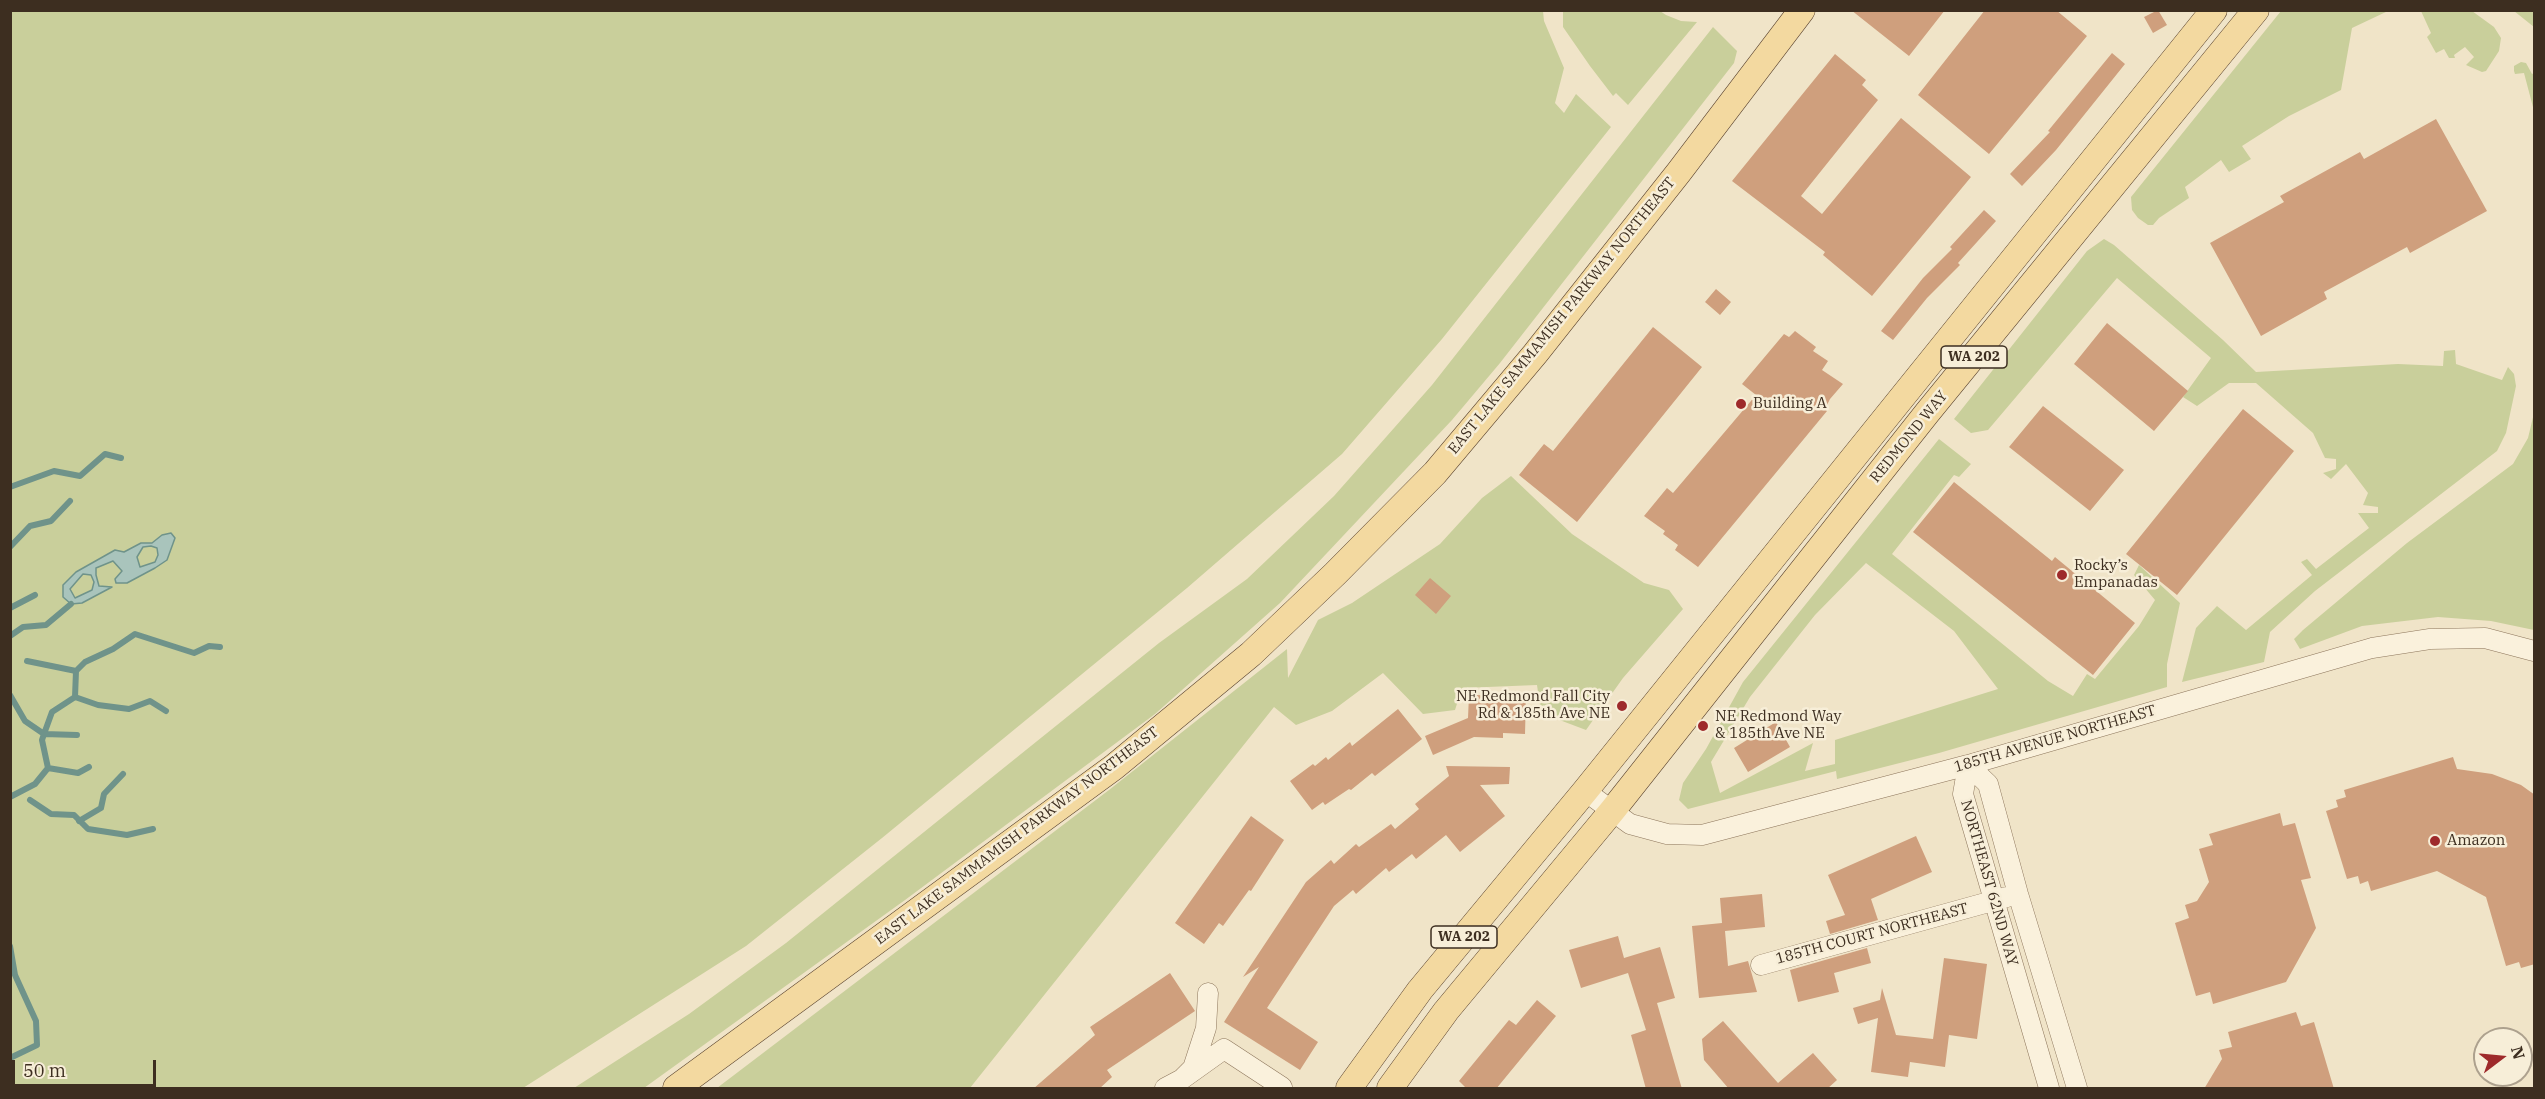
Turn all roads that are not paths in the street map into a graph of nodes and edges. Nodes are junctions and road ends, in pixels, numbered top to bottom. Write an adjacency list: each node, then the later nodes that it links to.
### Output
1 (1802, 10): 14 (main road, EAST LAKE SAMMAMISH PARKWAY NORTHEAST)
2 (2214, 10): 6 (main road, REDMOND WAY / WA 202)
3 (2256, 10): 7 (main road, REDMOND WAY / WA 202)
4 (2535, 651): 5 (street, 185TH AVENUE NORTHEAST)
5 (1968, 765): 7 (street, 185TH AVENUE NORTHEAST); 8 (street, NORTHEAST 62ND WAY); 9 (street, NORTHEAST 62ND WAY)
6 (1585, 791): 7 (street, 185TH AVENUE NORTHEAST); 15 (main road, WA 202)
7 (1612, 811): 16 (main road, WA 202)
8 (2018, 894): 9 (street, 185TH COURT NORTHEAST); 18 (street, NORTHEAST 62ND WAY)
9 (1994, 901): 10 (street, 185TH COURT NORTHEAST); 17 (street, NORTHEAST 62ND WAY)
10 (1761, 965)
11 (1208, 993): 12 (street)
12 (1174, 1084): 13 (street)
13 (1282, 1087)
14 (676, 1089)
15 (1349, 1089)
16 (1390, 1089)
17 (2049, 1089)
18 (2077, 1089)

